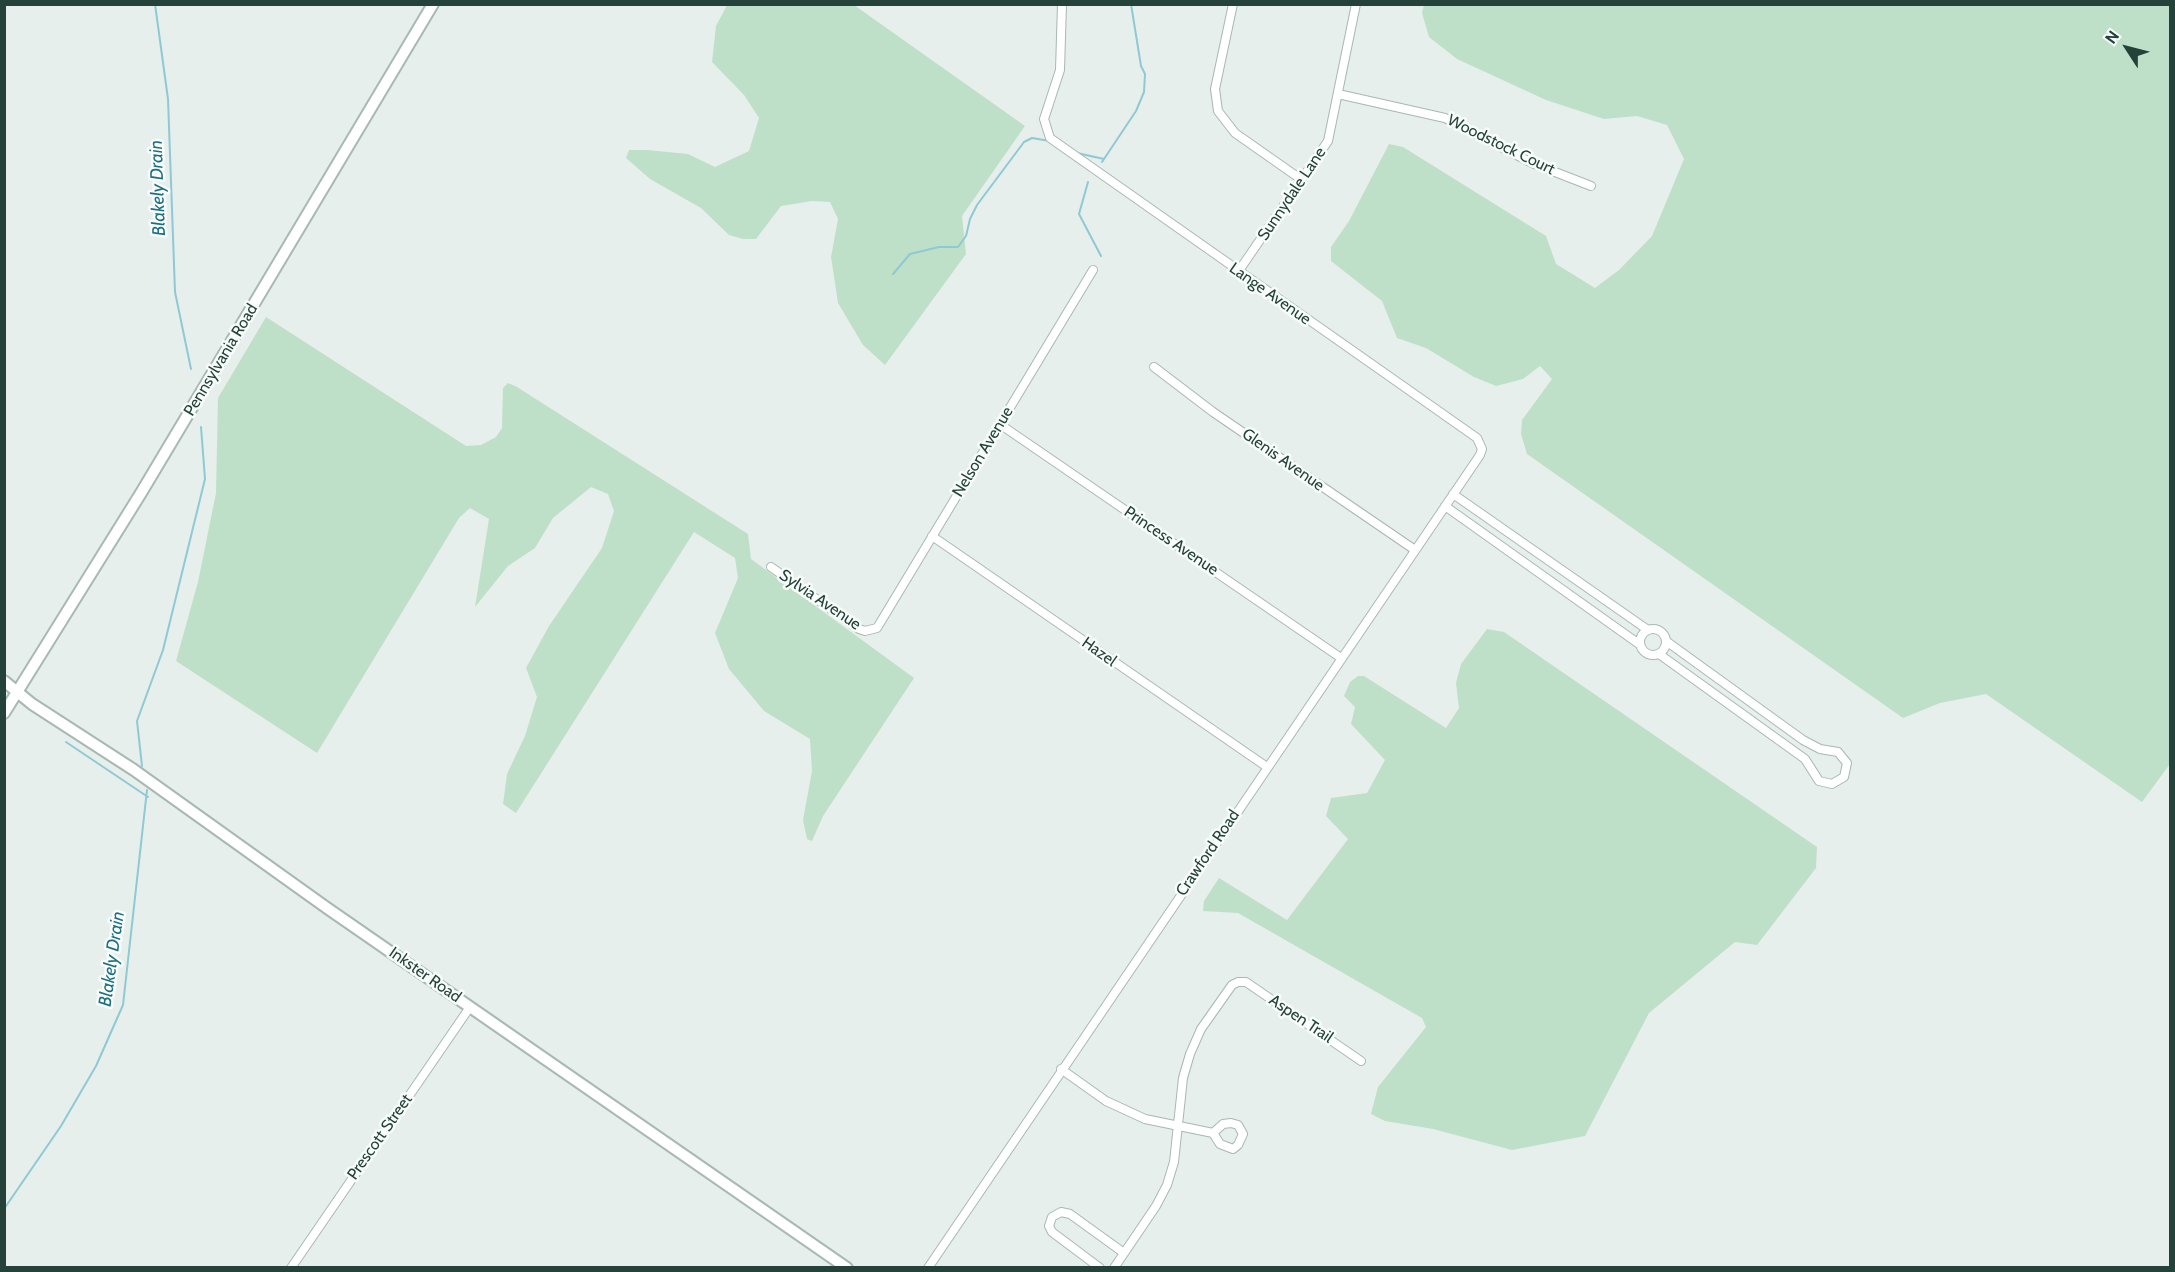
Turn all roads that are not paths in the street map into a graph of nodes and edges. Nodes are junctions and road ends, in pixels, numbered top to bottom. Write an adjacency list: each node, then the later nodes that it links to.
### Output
1 (433, 4): 27 (street, Pennsylvania Road)
2 (1062, 4): 9 (street, Lange Avenue)
3 (1233, 4): 6 (street)
4 (1356, 4): 5 (street, Sunnydale Lane)
5 (1338, 94): 6 (street, Sunnydale Lane); 7 (street, Woodstock Court)
6 (1302, 180): 9 (street, Sunnydale Lane)
7 (1592, 186)
8 (1093, 270): 11 (street, Nelson Avenue)
9 (1238, 272): 12 (street, Lange Avenue)
10 (1154, 367): 16 (street, Glenis Avenue)
11 (1000, 425): 15 (street, Nelson Avenue); 25 (street, Princess Avenue)
12 (1477, 438): 13 (street, Crawford Road)
13 (1454, 494): 14 (street, Crawford Road); 17 (street)
14 (1445, 506): 16 (street, Crawford Road); 19 (street)
15 (932, 536): 21 (street, Nelson Avenue); 33 (street, Hazel)
16 (1414, 550): 25 (street, Crawford Road)
17 (1554, 564): 19 (street); 20 (street)
18 (771, 567): 21 (street, Sylvia Avenue)
19 (1546, 576): 23 (street)
20 (1648, 630): 22 (street); 23 (street)
21 (871, 631)
22 (1666, 641): 24 (street); 28 (street)
23 (1640, 644): 24 (street)
24 (1659, 654): 29 (street)
25 (1341, 658): 33 (street, Crawford Road)
26 (4, 681): 27 (street, Inkster Road)
27 (18, 692): 30 (street, Pennsylvania Road); 34 (street, Inkster Road)
28 (1738, 694): 29 (street); 31 (street)
29 (1730, 706): 32 (street)
30 (4, 713)
31 (1803, 740): 32 (street); 32 (street)
32 (1795, 752)
33 (1267, 767): 36 (street, Crawford Road)
34 (470, 1007): 40 (street, Prescott Street); 41 (street, Inkster Road)
35 (1361, 1061): 37 (street, Aspen Trail)
36 (1061, 1069): 37 (street); 42 (street, Crawford Road)
37 (1178, 1126): 38 (street); 39 (street)
38 (1213, 1133)
39 (1125, 1253): 43 (street); 44 (street)
40 (291, 1268)
41 (847, 1268)
42 (928, 1268)
43 (1100, 1268)
44 (1114, 1268)

